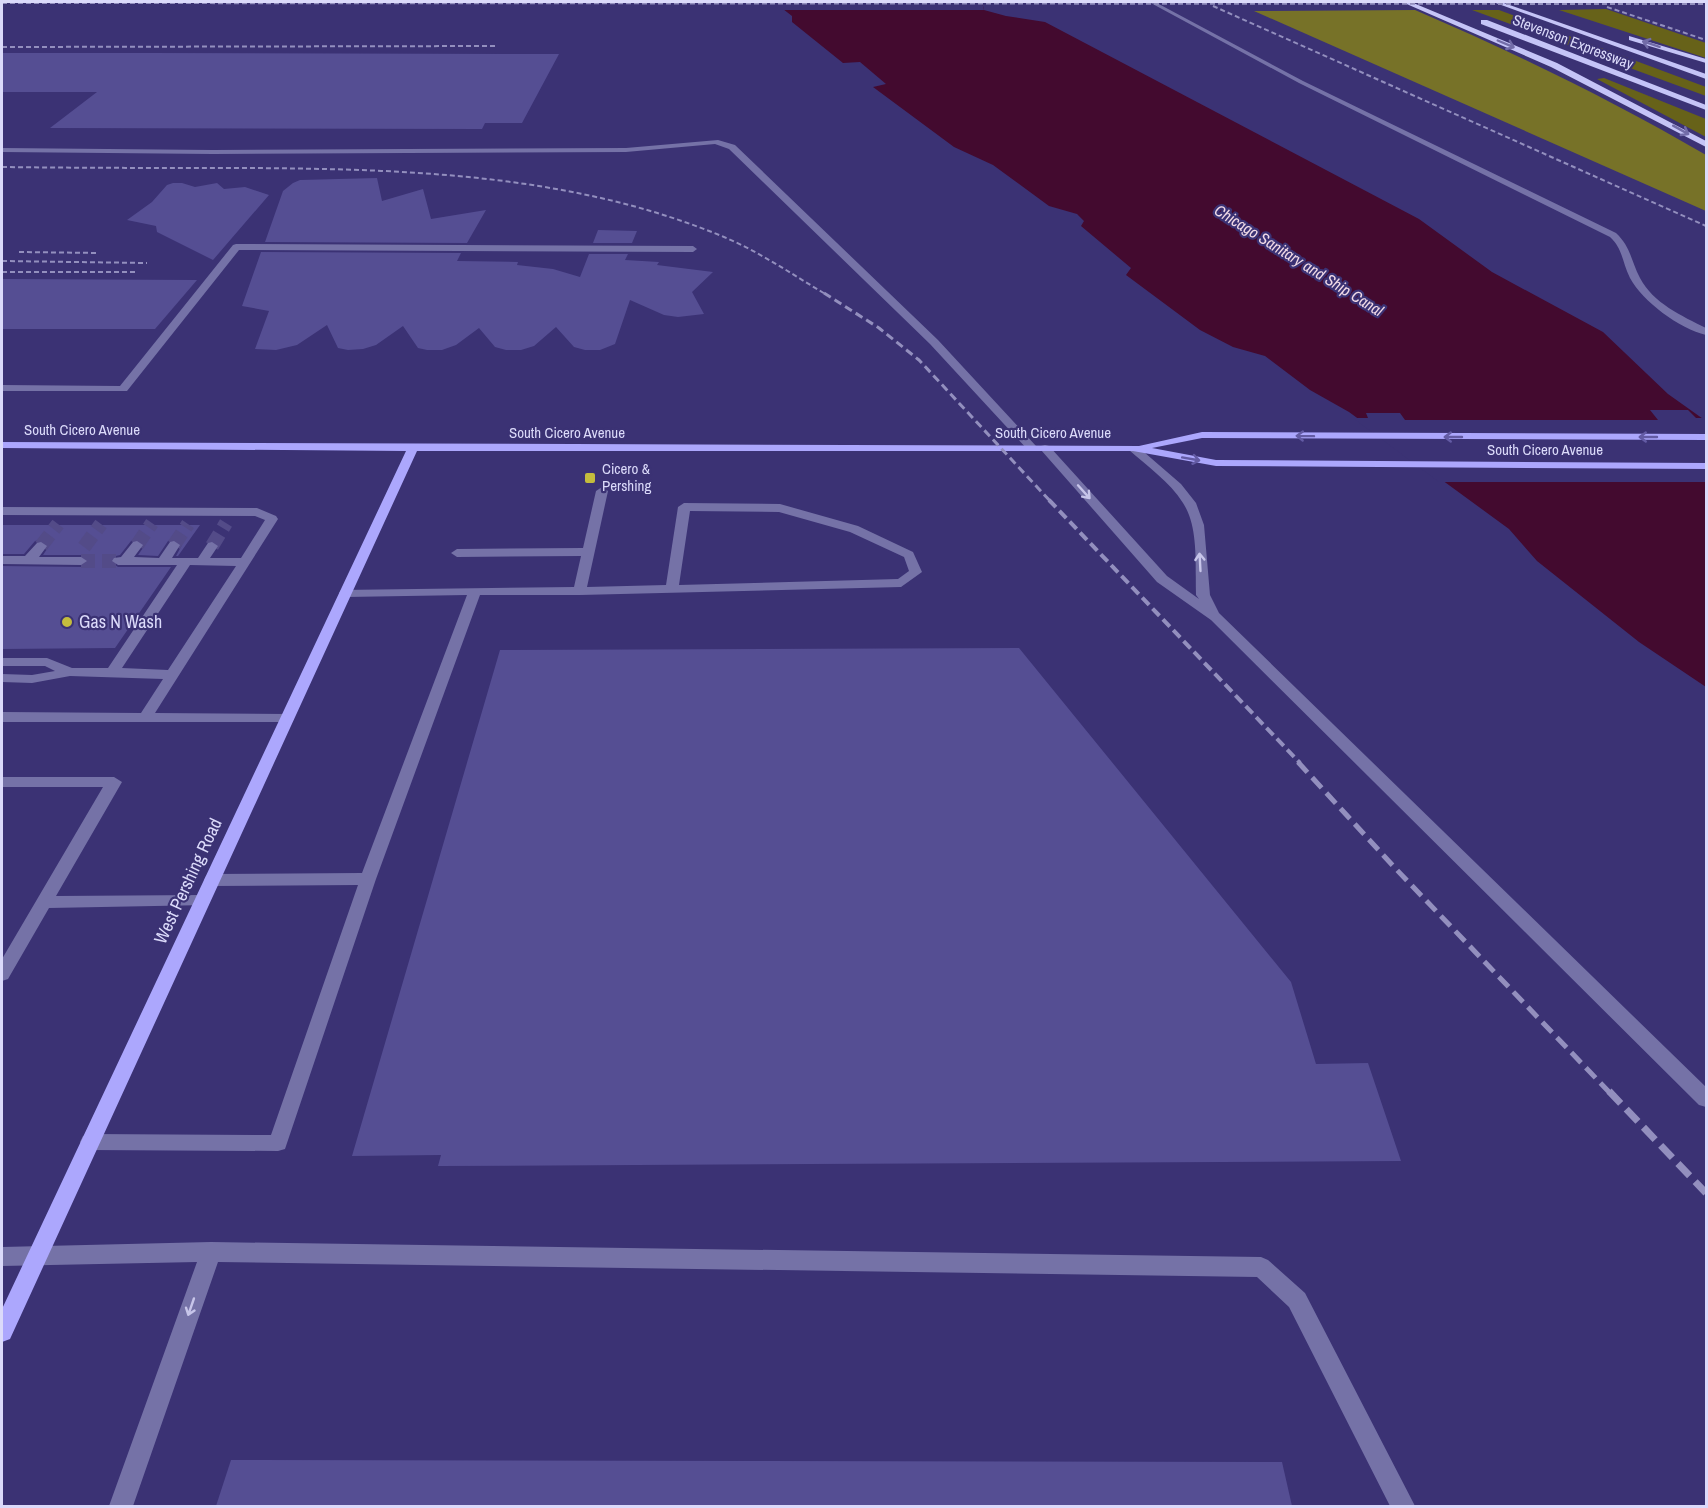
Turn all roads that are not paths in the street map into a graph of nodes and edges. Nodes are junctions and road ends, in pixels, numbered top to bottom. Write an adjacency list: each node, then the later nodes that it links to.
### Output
1 (1152, 2): 12 (lane)
2 (1406, 2): 9 (highway, one-way to 9)
3 (1496, 2): 7 (highway, Stevenson Expressway)
4 (1471, 17): 8 (highway, Stevenson Expressway)
5 (1622, 35): 6 (highway, one-way to 5)
6 (1707, 62)
7 (1707, 77)
8 (1707, 108)
9 (1707, 144)
10 (2, 150): 17 (lane)
11 (693, 249): 13 (lane)
12 (1707, 332)
13 (2, 388)
14 (1707, 437): 18 (main road, South Cicero Avenue, one-way to 18)
15 (2, 445): 16 (main road, South Cicero Avenue)
16 (413, 448): 17 (main road, South Cicero Avenue); 46 (main road, West Pershing Road)
17 (1039, 448): 18 (main road, South Cicero Avenue); 47 (lane, one-way to 47)
18 (1133, 448): 19 (main road, South Cicero Avenue, one-way to 19); 47 (lane, one-way to 18)
19 (1707, 466)
20 (602, 491): 35 (lane)
21 (2, 511): 22 (lane)
22 (69, 511): 23 (lane); 27 (lane)
23 (112, 511): 24 (lane); 28 (lane)
24 (160, 511): 25 (lane); 26 (lane)
25 (196, 511): 29 (lane); 42 (lane)
26 (152, 523)
27 (58, 524)
28 (101, 524)
29 (188, 524)
30 (137, 545): 39 (lane)
31 (174, 545): 39 (lane)
32 (41, 546): 38 (lane)
33 (212, 546): 41 (lane)
34 (84, 547): 38 (lane)
35 (588, 552): 36 (lane); 45 (lane)
36 (457, 553)
37 (2, 560): 38 (lane)
38 (29, 560)
39 (163, 561): 40 (lane)
40 (186, 562): 41 (lane); 50 (lane)
41 (201, 562): 42 (lane)
42 (244, 562): 51 (lane)
43 (672, 590): 43 (lane); 45 (lane)
44 (475, 591): 45 (lane); 46 (lane); 57 (lane)
45 (580, 591)
46 (346, 593): 55 (main road, West Pershing Road)
47 (1216, 617): 62 (lane)
48 (2, 662): 49 (lane)
49 (70, 672): 50 (lane); 52 (lane)
50 (112, 672): 51 (lane)
51 (173, 675): 54 (lane)
52 (2, 678)
53 (2, 717): 54 (lane)
54 (145, 718): 55 (lane)
55 (287, 719): 58 (main road, West Pershing Road)
56 (2, 782): 60 (lane)
57 (368, 879): 58 (lane); 63 (lane)
58 (212, 880): 59 (main road, West Pershing Road)
59 (202, 901): 60 (lane); 63 (main road, West Pershing Road)
60 (44, 902): 61 (lane)
61 (2, 974)
62 (1707, 1100)
63 (90, 1142): 66 (main road, West Pershing Road)
64 (211, 1252): 66 (lane); 68 (lane, one-way to 68); 69 (lane)
65 (2, 1256): 66 (lane)
66 (37, 1256): 67 (main road, West Pershing Road)
67 (2, 1332)
68 (121, 1506)
69 (1403, 1506)

